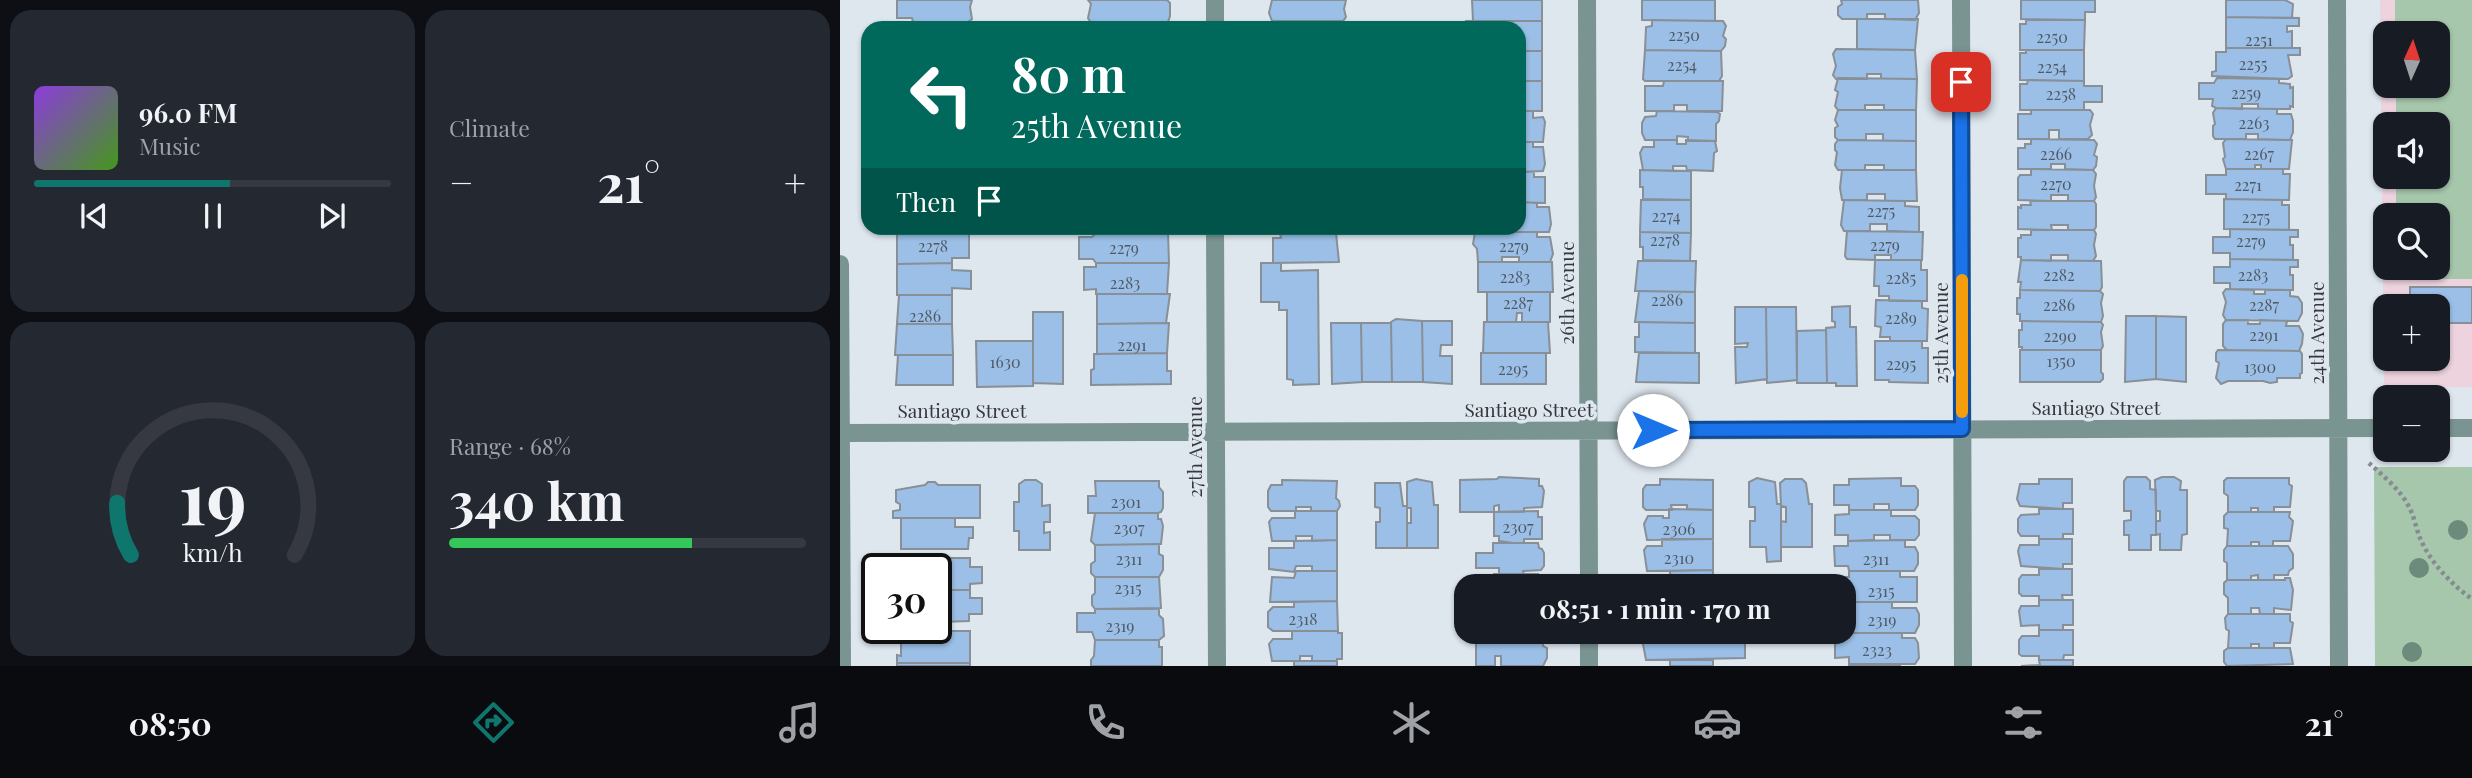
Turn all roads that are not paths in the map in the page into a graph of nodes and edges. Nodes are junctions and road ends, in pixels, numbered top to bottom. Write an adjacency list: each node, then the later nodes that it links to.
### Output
1 (1214, 0): 5 (street)
2 (1587, 0): 13 (street, 26th Avenue)
3 (1961, 0): 12 (street, 25th Avenue)
4 (2337, 0): 8 (street, 24th Avenue)
5 (1215, 21)
6 (1215, 235): 14 (street, 27th Avenue)
7 (840, 264): 15 (street)
8 (2338, 428): 9 (street, Santiago Street); 12 (street, Santiago Street); 22 (street, 24th Avenue)
9 (2373, 428)
10 (2450, 428): 11 (street)
11 (2472, 428)
12 (1962, 429): 13 (street, Santiago Street); 21 (street, 25th Avenue)
13 (1589, 430): 14 (street, Santiago Street); 16 (street, 26th Avenue)
14 (1216, 432): 15 (street, Santiago Street); 19 (street, 27th Avenue)
15 (841, 433): 18 (street)
16 (1589, 574)
17 (1589, 644): 20 (street)
18 (842, 666)
19 (1217, 666)
20 (1589, 666)
21 (1963, 666)
22 (2339, 666)

